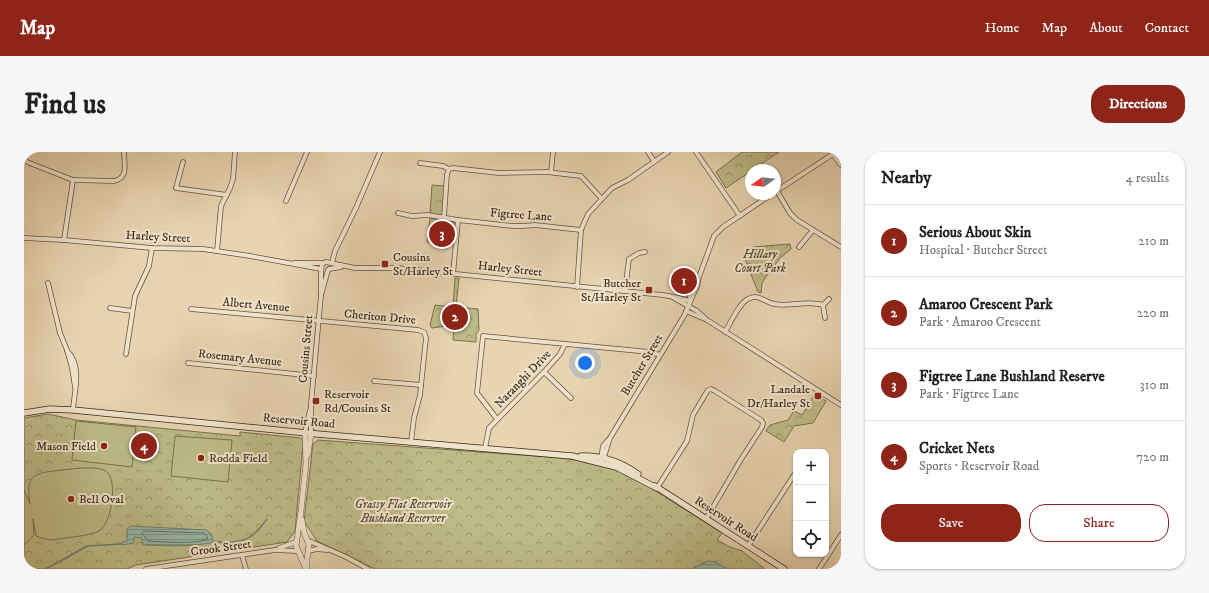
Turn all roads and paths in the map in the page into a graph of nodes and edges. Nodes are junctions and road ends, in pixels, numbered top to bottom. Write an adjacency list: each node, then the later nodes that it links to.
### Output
1 (124, 152): 17 (street)
2 (235, 152): 19 (street)
3 (307, 152): 21 (street)
4 (380, 152): 36 (street)
5 (553, 152): 16 (street)
6 (648, 152): 12 (street)
7 (668, 152): 12 (street)
8 (696, 152): 25 (street)
9 (834, 153): 14 (street); 18 (street, Butcher Street)
10 (24, 158): 17 (street)
11 (183, 162): 19 (street)
12 (654, 162): 20 (street)
13 (420, 163): 15 (street)
14 (841, 165)
15 (449, 169): 16 (street); 26 (street)
16 (551, 172): 20 (street)
17 (73, 180): 31 (street)
18 (781, 189)
19 (227, 195): 35 (street)
20 (601, 198): 28 (street)
21 (286, 200)
22 (764, 200): 25 (street, Butcher Street)
23 (780, 200): 29 (street)
24 (398, 213): 26 (street, Figtree Lane)
25 (740, 216): 50 (street, Butcher Street)
26 (444, 217): 27 (street, Figtree Lane)
27 (458, 220): 28 (street, Figtree Lane); 44 (street)
28 (581, 230): 46 (street)
29 (813, 230): 32 (street); 33 (street)
30 (24, 238): 31 (street, Harley Street)
31 (64, 240): 34 (street, Harley Street)
32 (800, 247)
33 (841, 247)
34 (152, 248): 35 (street, Harley Street); 54 (street)
35 (217, 251): 38 (street, Harley Street)
36 (335, 251): 39 (street); 40 (street)
37 (645, 252): 47 (street)
38 (290, 263): 39 (street, Harley Street); 42 (street, Harley Street)
39 (324, 263): 40 (street, Harley Street); 42 (street, Cousins Street)
40 (332, 263): 41 (street, Harley Street); 43 (street, Cousins Street)
41 (346, 267): 43 (street, Harley Street); 44 (street, Harley Street)
42 (321, 270): 43 (street, Harley Street); 48 (street, Cousins Street)
43 (329, 270): 48 (street, Cousins Street)
44 (453, 274): 46 (street, Harley Street)
45 (48, 283): 70 (street)
46 (577, 287): 47 (street, Harley Street)
47 (625, 291): 50 (street, Harley Street)
48 (321, 295): 58 (street, Cousins Street)
49 (829, 299): 51 (street)
50 (689, 304): 55 (street, Butcher Street); 57 (street, Harley Street)
51 (823, 305): 56 (street); 59 (street)
52 (110, 308): 54 (street)
53 (191, 309): 58 (street, Albert Avenue)
54 (132, 311): 61 (street)
55 (686, 311): 57 (street, Harley Street); 62 (street, Butcher Street)
56 (825, 318)
57 (707, 320): 59 (street, Harley Street)
58 (319, 321): 65 (street, Cousins Street); 67 (street, Cheriton Drive)
59 (725, 332): 69 (street, Harley Street)
60 (565, 344): 62 (street, Naranghi Drive); 64 (street, Naranghi Drive); 72 (street)
61 (126, 354)
62 (660, 355): 76 (street, Butcher Street)
63 (188, 363): 65 (street, Rosemary Avenue)
64 (544, 372): 68 (street); 72 (street, Naranghi Drive)
65 (314, 376): 73 (street, Cousins Street)
66 (374, 381): 67 (street)
67 (421, 385): 74 (street, Cheriton Drive)
68 (571, 398)
69 (841, 404)
70 (73, 410): 71 (main road, Reservoir Road); 73 (main road, Reservoir Road)
71 (24, 413)
72 (498, 419): 75 (street, Naranghi Drive)
73 (308, 433): 74 (main road, Reservoir Road); 79 (street, Cousins Street)
74 (411, 442): 75 (main road, Reservoir Road)
75 (485, 448): 76 (main road, Reservoir Road)
76 (602, 460): 78 (main road, Reservoir Road)
77 (793, 477): 84 (street)
78 (657, 488): 80 (main road, Reservoir Road); 80 (street)
79 (301, 510): 82 (street, Cousins Street); 83 (street, Cousins Street)
80 (706, 520): 84 (main road, Reservoir Road)
81 (841, 535): 96 (street)
82 (307, 540): 83 (street); 86 (street); 88 (street)
83 (296, 542): 85 (street, Crook Street); 87 (street)
84 (748, 546): 95 (main road, Reservoir Road)
85 (275, 550): 87 (street, Crook Street); 89 (street, Crook Street)
86 (329, 550): 88 (street); 94 (street)
87 (298, 551): 88 (street); 93 (street)
88 (308, 551): 93 (street)
89 (242, 555): 90 (street, Crook Street); 92 (street)
90 (172, 567): 91 (street, Crook Street)
91 (146, 569)
92 (246, 569)
93 (307, 569)
94 (368, 569)
95 (784, 569)
96 (819, 569)

